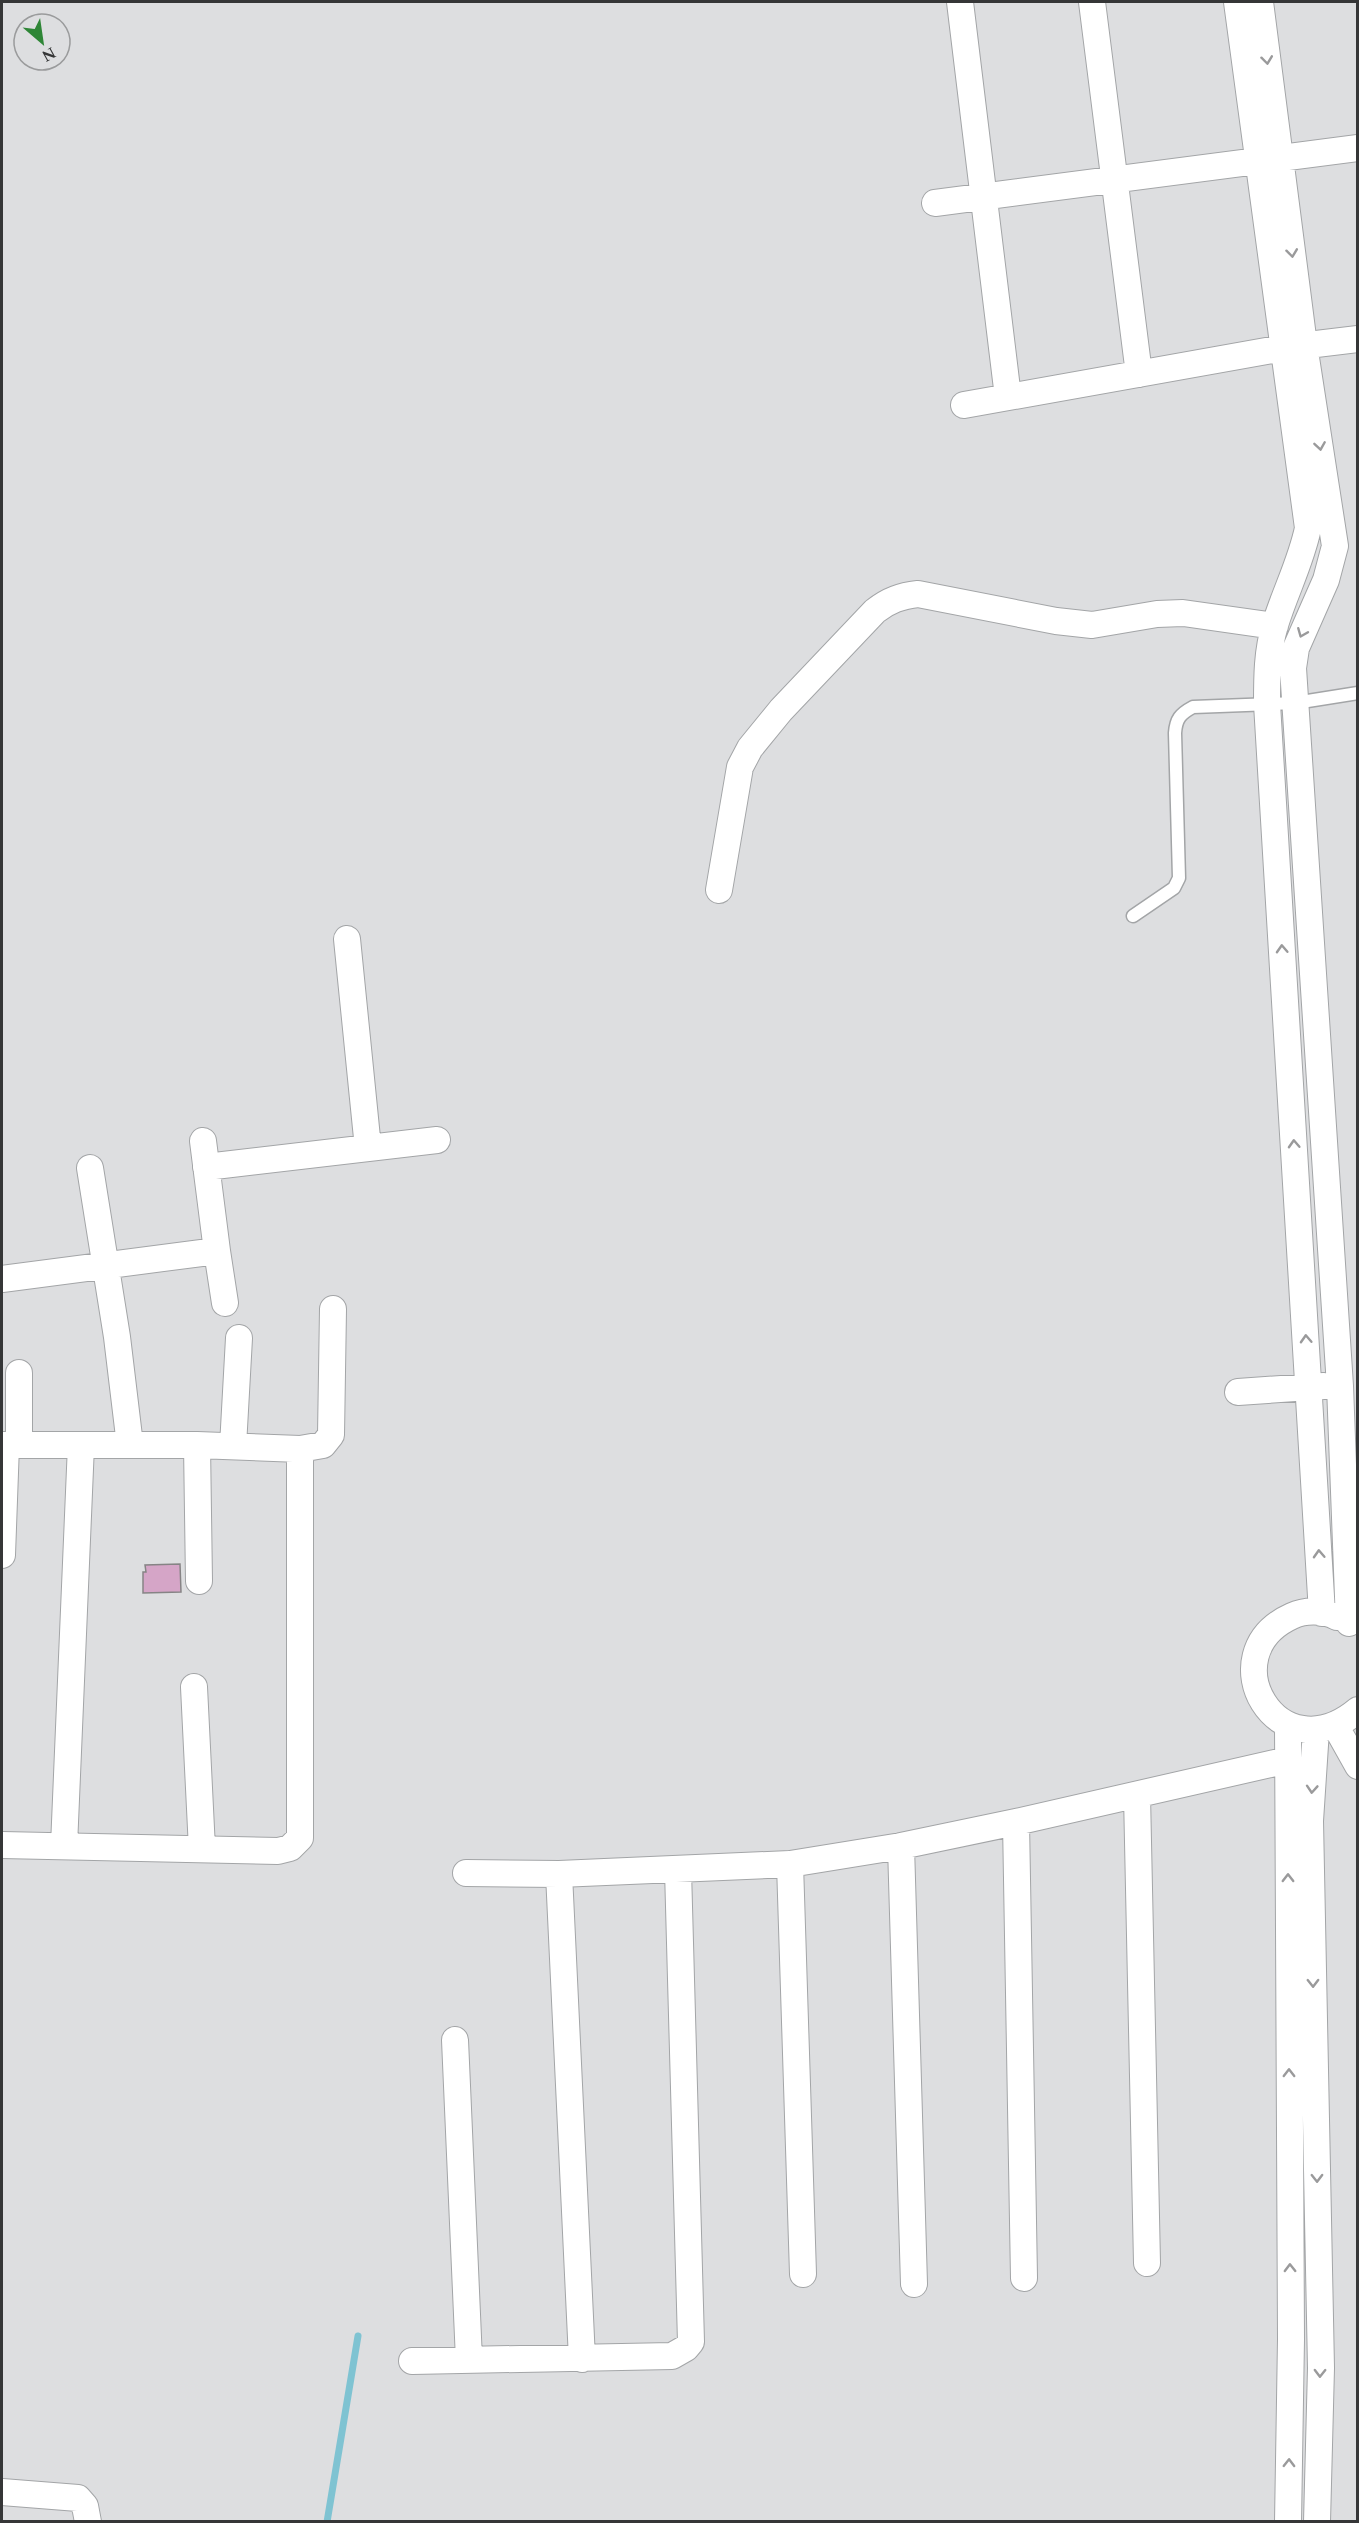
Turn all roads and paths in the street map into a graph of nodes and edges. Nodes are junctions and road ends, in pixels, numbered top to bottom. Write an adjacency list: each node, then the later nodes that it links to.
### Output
1 (960, 2): 8 (street)
2 (1092, 2): 7 (street)
3 (1237, 2): 6 (street)
4 (1260, 2): 6 (street, one-way to 6)
5 (1358, 148): 6 (street)
6 (1269, 158): 7 (street); 11 (street)
7 (1115, 180): 8 (street); 12 (street)
8 (984, 196): 9 (street); 13 (street)
9 (935, 203)
10 (1358, 339): 11 (street)
11 (1294, 347): 12 (street); 15 (street, one-way to 15); 16 (street)
12 (1139, 374): 13 (street)
13 (1008, 398): 14 (street)
14 (963, 405)
15 (1346, 554): 18 (street, one-way to 18)
16 (1275, 626): 19 (street); 20 (street)
17 (1358, 693): 18 (lane)
18 (1295, 703): 19 (lane); 34 (street)
19 (1268, 704): 21 (lane); 35 (street, one-way to 19)
20 (719, 890)
21 (1133, 915)
22 (347, 939): 25 (street)
23 (437, 1140): 25 (street)
24 (203, 1141): 26 (street)
25 (368, 1148): 26 (street)
26 (206, 1167): 28 (street)
27 (90, 1168): 39 (street)
28 (217, 1251): 29 (street); 30 (street)
29 (2, 1279)
30 (225, 1303)
31 (333, 1309): 42 (street)
32 (239, 1338): 41 (street)
33 (19, 1373): 37 (street)
34 (1349, 1385): 35 (street); 46 (street)
35 (1308, 1387): 36 (street); 45 (street, one-way to 35)
36 (1238, 1392)
37 (9, 1445): 38 (street); 43 (street)
38 (81, 1445): 39 (street); 56 (street)
39 (130, 1445): 40 (street)
40 (197, 1445): 41 (street); 44 (street)
41 (233, 1446): 42 (street)
42 (300, 1449): 58 (street)
43 (2, 1556)
44 (199, 1581)
45 (1322, 1613): 46 (street); 49 (street)
46 (1353, 1628)
47 (194, 1687): 58 (street)
48 (1358, 1710): 50 (street)
49 (1288, 1725): 50 (street); 51 (street)
50 (1325, 1728): 52 (street); 74 (street, one-way to 74)
51 (1288, 1760): 53 (street); 73 (street, one-way to 51)
52 (1358, 1766)
53 (1137, 1795): 54 (street); 64 (street)
54 (1016, 1822): 57 (street); 66 (street)
55 (2, 1845): 56 (street)
56 (64, 1846): 58 (street)
57 (901, 1846): 59 (street); 67 (street)
58 (202, 1849)
59 (790, 1864): 60 (street); 65 (street)
60 (678, 1870): 62 (street); 68 (street)
61 (466, 1873): 62 (street)
62 (559, 1874): 68 (street)
63 (456, 2040): 69 (street)
64 (1147, 2264)
65 (803, 2274)
66 (1024, 2278)
67 (914, 2284)
68 (582, 2359): 69 (street)
69 (469, 2360): 70 (street)
70 (412, 2361)
71 (2, 2492): 72 (street)
72 (88, 2522)
73 (1288, 2522)
74 (1317, 2522)

